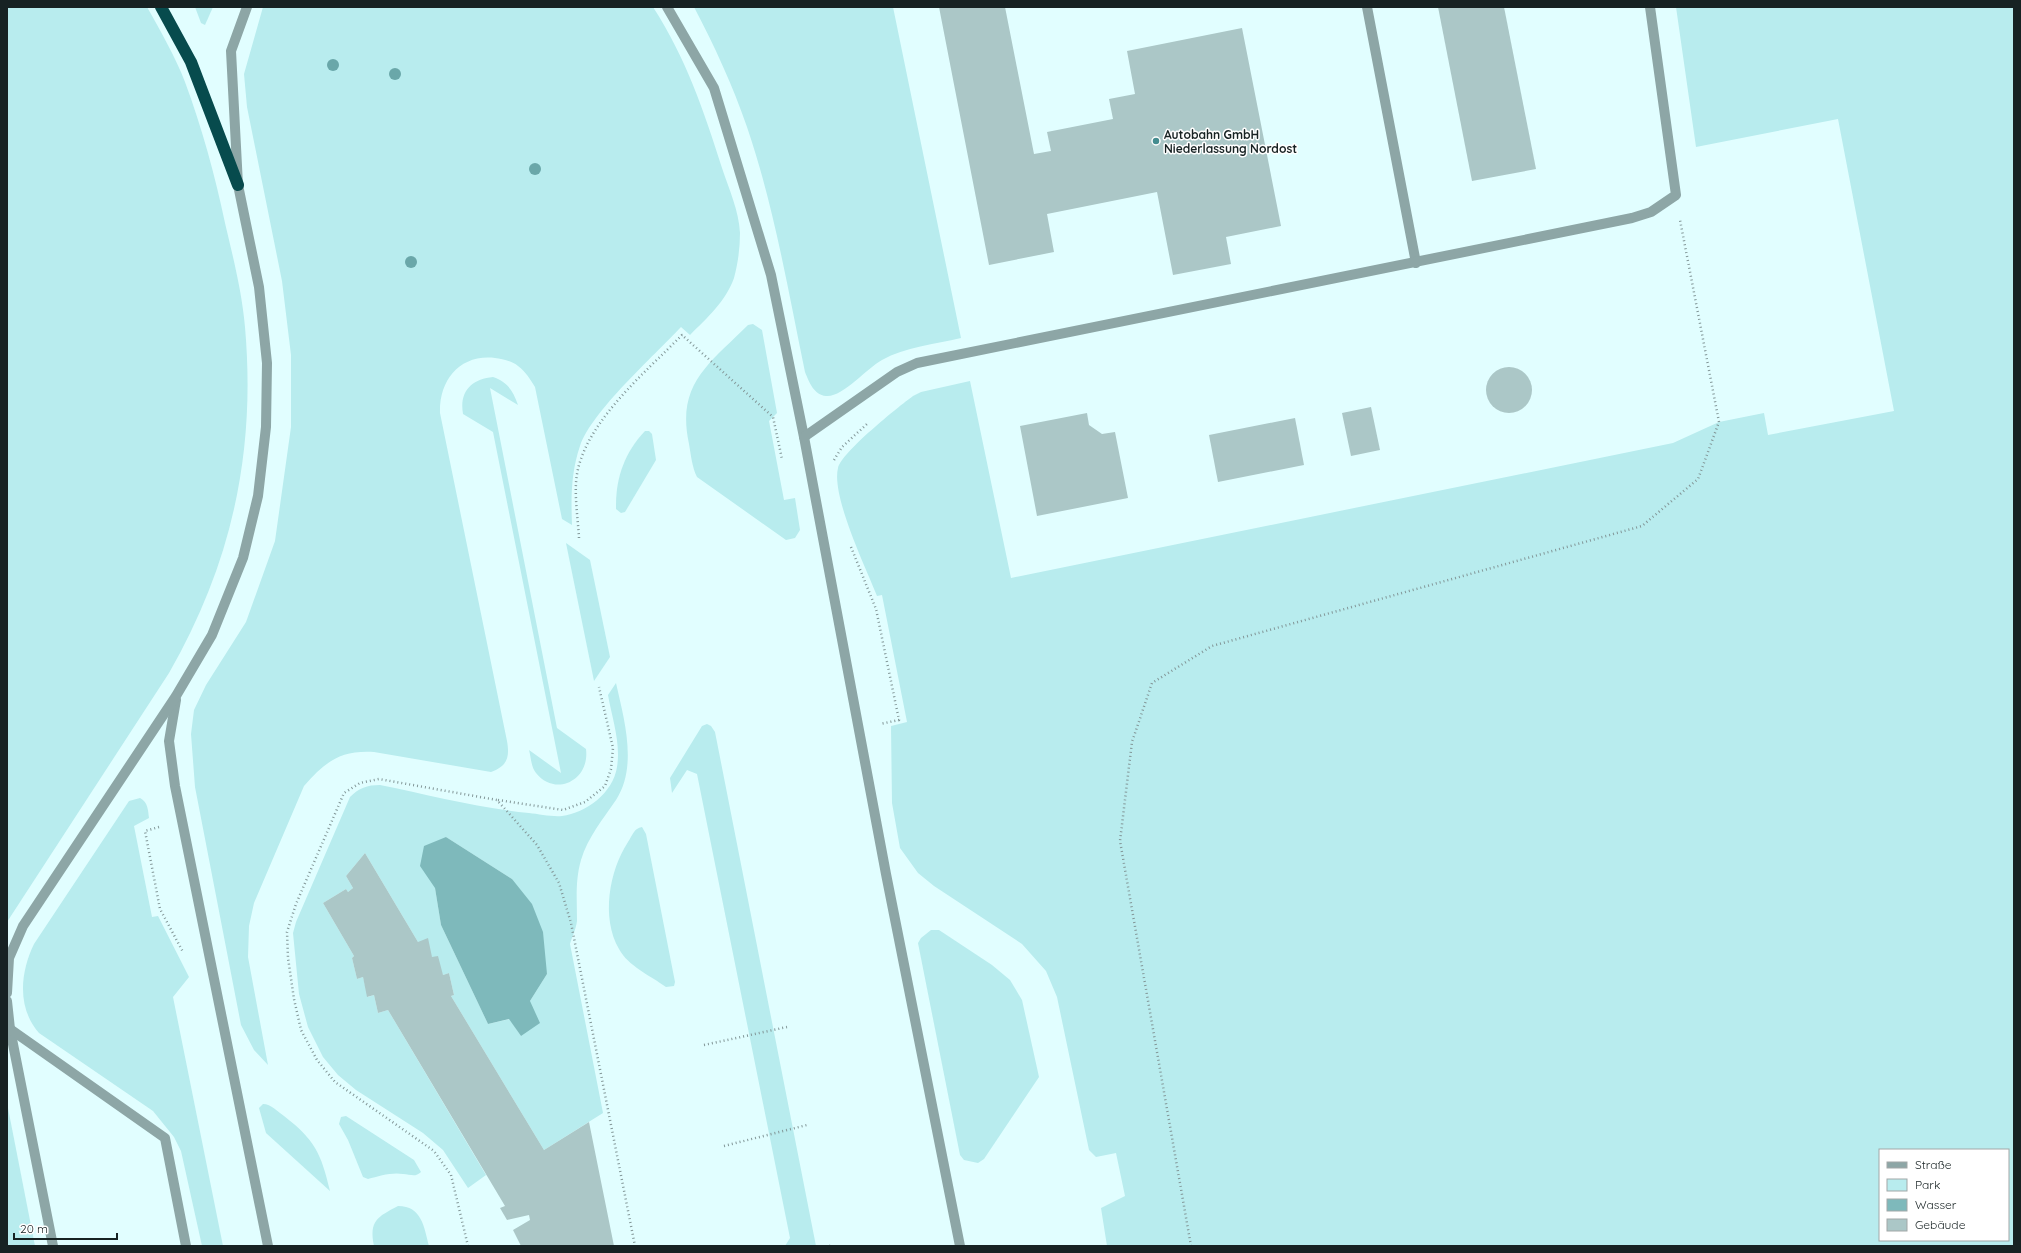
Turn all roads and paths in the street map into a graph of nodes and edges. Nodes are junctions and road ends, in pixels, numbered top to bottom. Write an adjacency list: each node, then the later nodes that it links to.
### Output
1 (161, 7): 6 (highway)
2 (247, 7): 6 (lane)
3 (667, 7): 10 (lane)
4 (1367, 7): 8 (lane)
5 (1650, 7): 7 (lane)
6 (238, 185): 16 (lane)
7 (1676, 195): 8 (lane); 34 (path)
8 (1416, 263): 10 (lane)
9 (871, 420): 12 (path)
10 (804, 438): 17 (lane)
11 (782, 461): 13 (path)
12 (833, 463)
13 (578, 538)
14 (848, 542): 17 (path)
15 (599, 688): 18 (path)
16 (176, 696): 19 (lane); 21 (lane)
17 (858, 729): 33 (lane)
18 (497, 800): 31 (path); 32 (path)
19 (182, 820): 20 (lane); 20 (path)
20 (212, 966): 30 (lane)
21 (7, 993)
22 (7, 1002): 24 (lane)
23 (788, 1027): 25 (path)
24 (10, 1029): 28 (lane); 29 (lane)
25 (704, 1045)
26 (807, 1125): 27 (path)
27 (724, 1146)
28 (53, 1246)
29 (186, 1246)
30 (268, 1246)
31 (468, 1246)
32 (635, 1246)
33 (960, 1246)
34 (1192, 1246)

